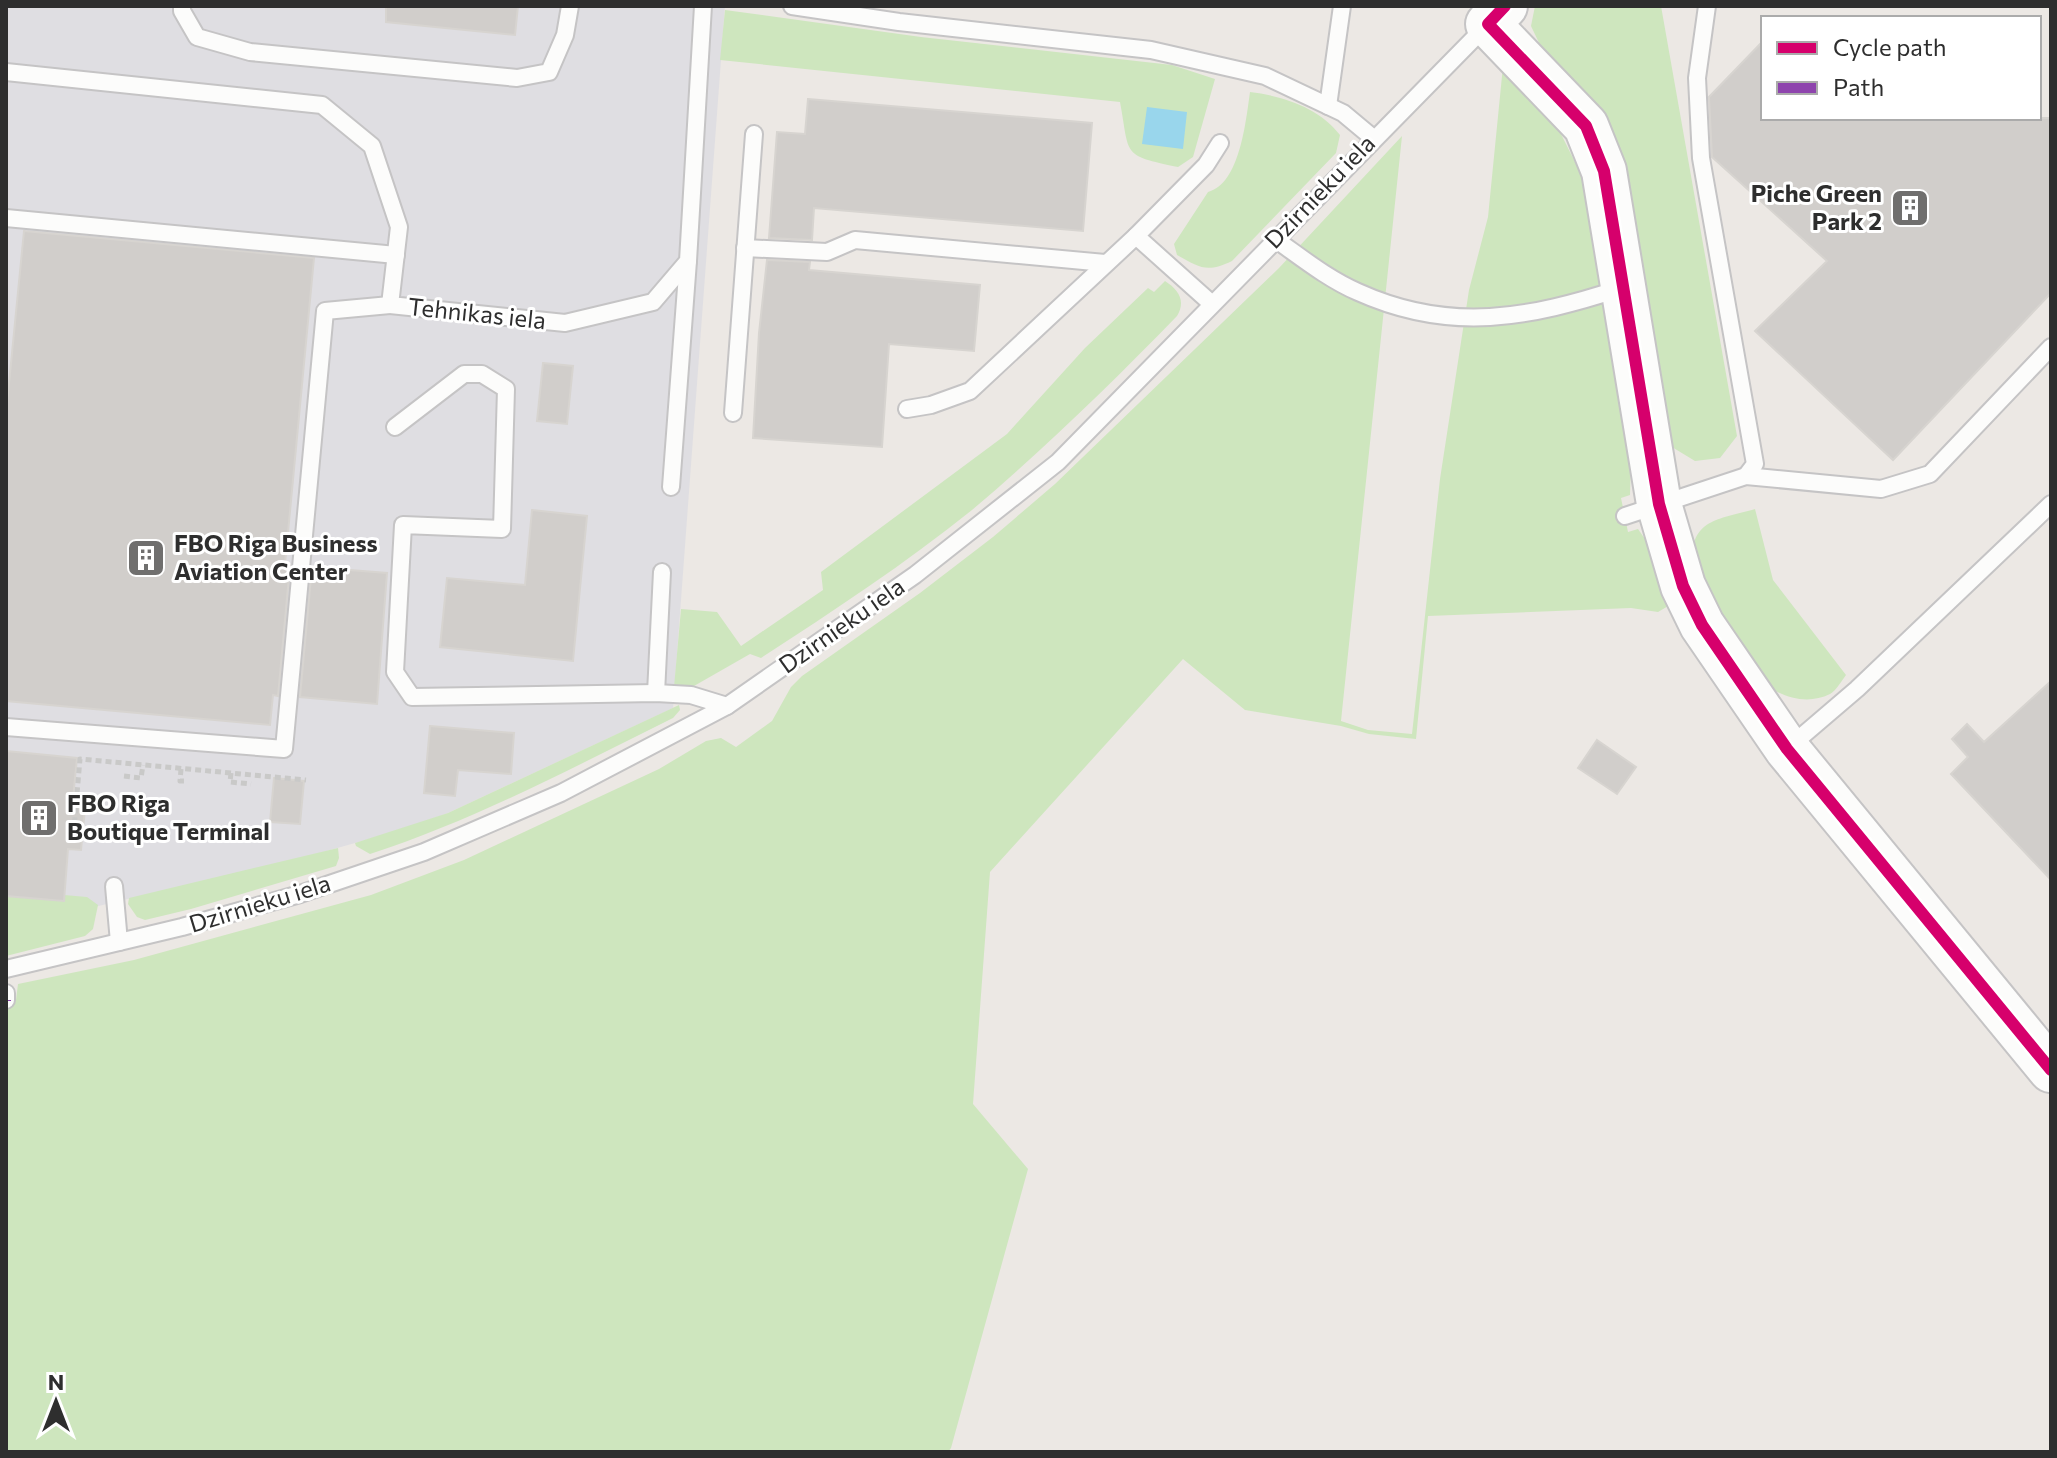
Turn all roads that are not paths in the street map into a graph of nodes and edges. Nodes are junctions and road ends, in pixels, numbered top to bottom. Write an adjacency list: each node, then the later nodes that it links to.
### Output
1 (182, 6): 2 (lane)
2 (570, 6)
3 (703, 6): 18 (lane)
4 (792, 6): 9 (lane)
5 (1342, 6): 9 (lane)
6 (1707, 6): 27 (lane)
7 (1497, 15): 11 (lane, Dzirnieku iela); 20 (street)
8 (6, 72): 17 (lane, Tehnikas iela)
9 (1328, 106): 11 (lane)
10 (754, 134): 16 (lane)
11 (1373, 138): 15 (lane, Dzirnieku iela)
12 (1220, 143): 14 (lane)
13 (6, 218): 17 (lane)
14 (1136, 236): 19 (lane); 21 (lane)
15 (1275, 239): 20 (lane); 21 (lane, Dzirnieku iela)
16 (745, 248): 19 (lane); 25 (lane)
17 (396, 255): 22 (lane, Tehnikas iela)
18 (688, 261): 22 (lane, Tehnikas iela); 28 (lane)
19 (1105, 263): 24 (lane)
20 (1623, 288): 30 (street)
21 (1212, 304): 33 (lane, Dzirnieku iela)
22 (390, 305): 34 (lane)
23 (2051, 347): 27 (lane)
24 (907, 409)
25 (733, 413)
26 (395, 427): 32 (lane)
27 (1746, 476): 30 (lane)
28 (671, 487)
29 (2051, 504): 35 (lane)
30 (1642, 510): 35 (street)
31 (662, 572): 32 (lane)
32 (656, 693): 33 (lane)
33 (727, 706): 37 (lane, Dzirnieku iela)
34 (6, 727)
35 (1787, 749): 41 (street)
36 (114, 886): 37 (lane)
37 (119, 942): 38 (lane, Dzirnieku iela)
38 (6, 969)
39 (6, 993): 40 (lane)
40 (6, 1000)
41 (2051, 1070)

